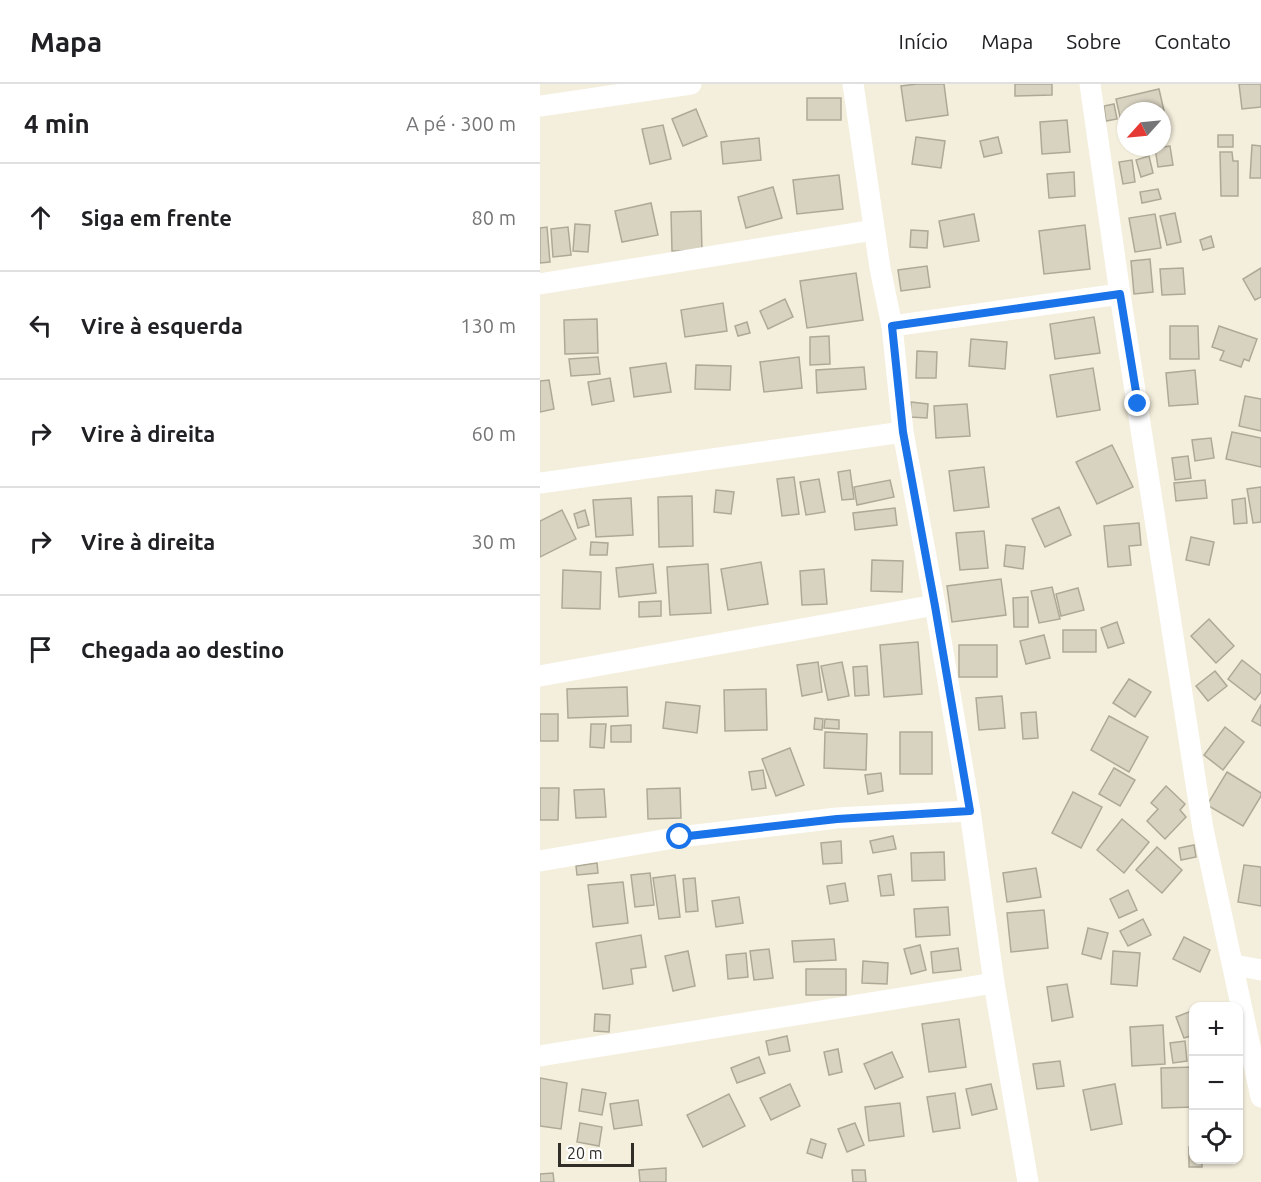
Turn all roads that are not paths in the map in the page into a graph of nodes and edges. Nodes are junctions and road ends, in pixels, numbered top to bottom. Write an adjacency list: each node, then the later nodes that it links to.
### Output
1 (691, 84): 4 (street)
2 (853, 84): 5 (street)
3 (1090, 84): 7 (street)
4 (540, 106)
5 (874, 230): 6 (street); 8 (street)
6 (540, 284)
7 (1120, 294): 8 (street); 15 (street)
8 (892, 326): 9 (street)
9 (903, 432): 10 (street); 11 (street)
10 (540, 483)
11 (935, 606): 12 (street); 13 (street)
12 (540, 676)
13 (970, 811): 14 (street); 17 (street)
14 (540, 861)
15 (1234, 964): 16 (street); 19 (street)
16 (1261, 970)
17 (994, 983): 18 (street); 20 (street)
18 (540, 1056)
19 (1261, 1098)
20 (1028, 1182)

